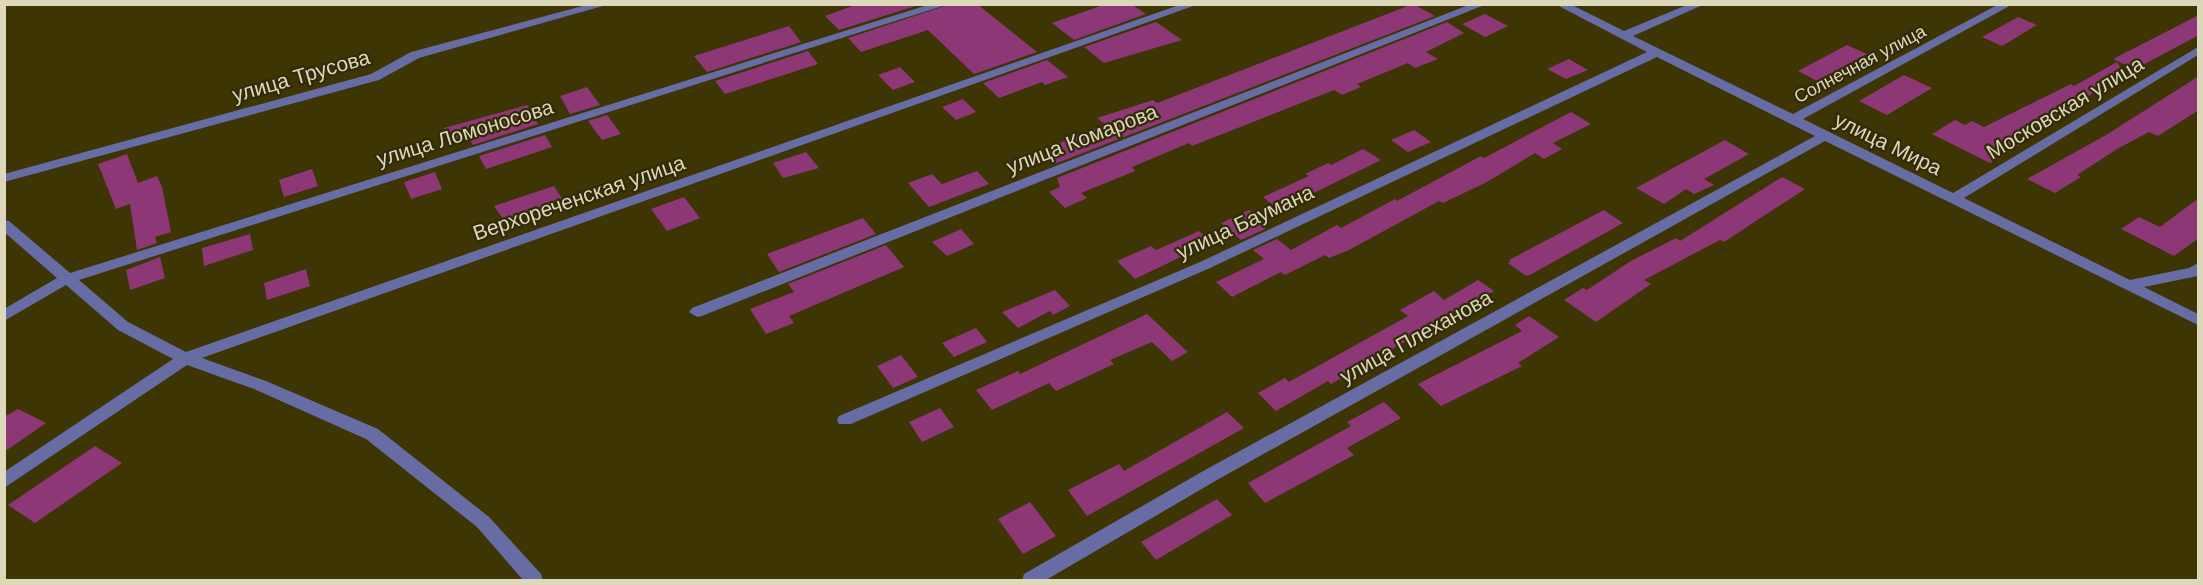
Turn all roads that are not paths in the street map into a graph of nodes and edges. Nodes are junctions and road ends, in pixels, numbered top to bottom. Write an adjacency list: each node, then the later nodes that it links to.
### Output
1 (605, 4): 13 (street, улица Трусова)
2 (944, 4): 17 (street, улица Ломоносова)
3 (1194, 4): 22 (street, Верхореченская улица)
4 (1482, 4): 19 (street, улица Комарова)
5 (1560, 4): 8 (street, улица Мира)
6 (1700, 4): 8 (street)
7 (2008, 4): 11 (street, Солнечная улица)
8 (1625, 36): 10 (street, улица Мира)
9 (2199, 50): 14 (street, Московская улица)
10 (1658, 52): 11 (street, улица Мира); 23 (street, улица Баумана)
11 (1792, 120): 12 (street, улица Мира)
12 (1824, 136): 14 (street, улица Мира); 26 (street, улица Плеханова)
13 (4, 178)
14 (1953, 199): 18 (street, улица Мира)
15 (4, 224): 17 (street)
16 (2197, 271): 18 (street)
17 (66, 279): 20 (street, улица Ломоносова); 22 (street)
18 (2129, 285): 21 (street, улица Мира)
19 (697, 312)
20 (4, 316)
21 (2199, 320)
22 (185, 358): 24 (street, Верхореченская улица); 25 (street)
23 (845, 420)
24 (4, 481)
25 (534, 580)
26 (1031, 580)

